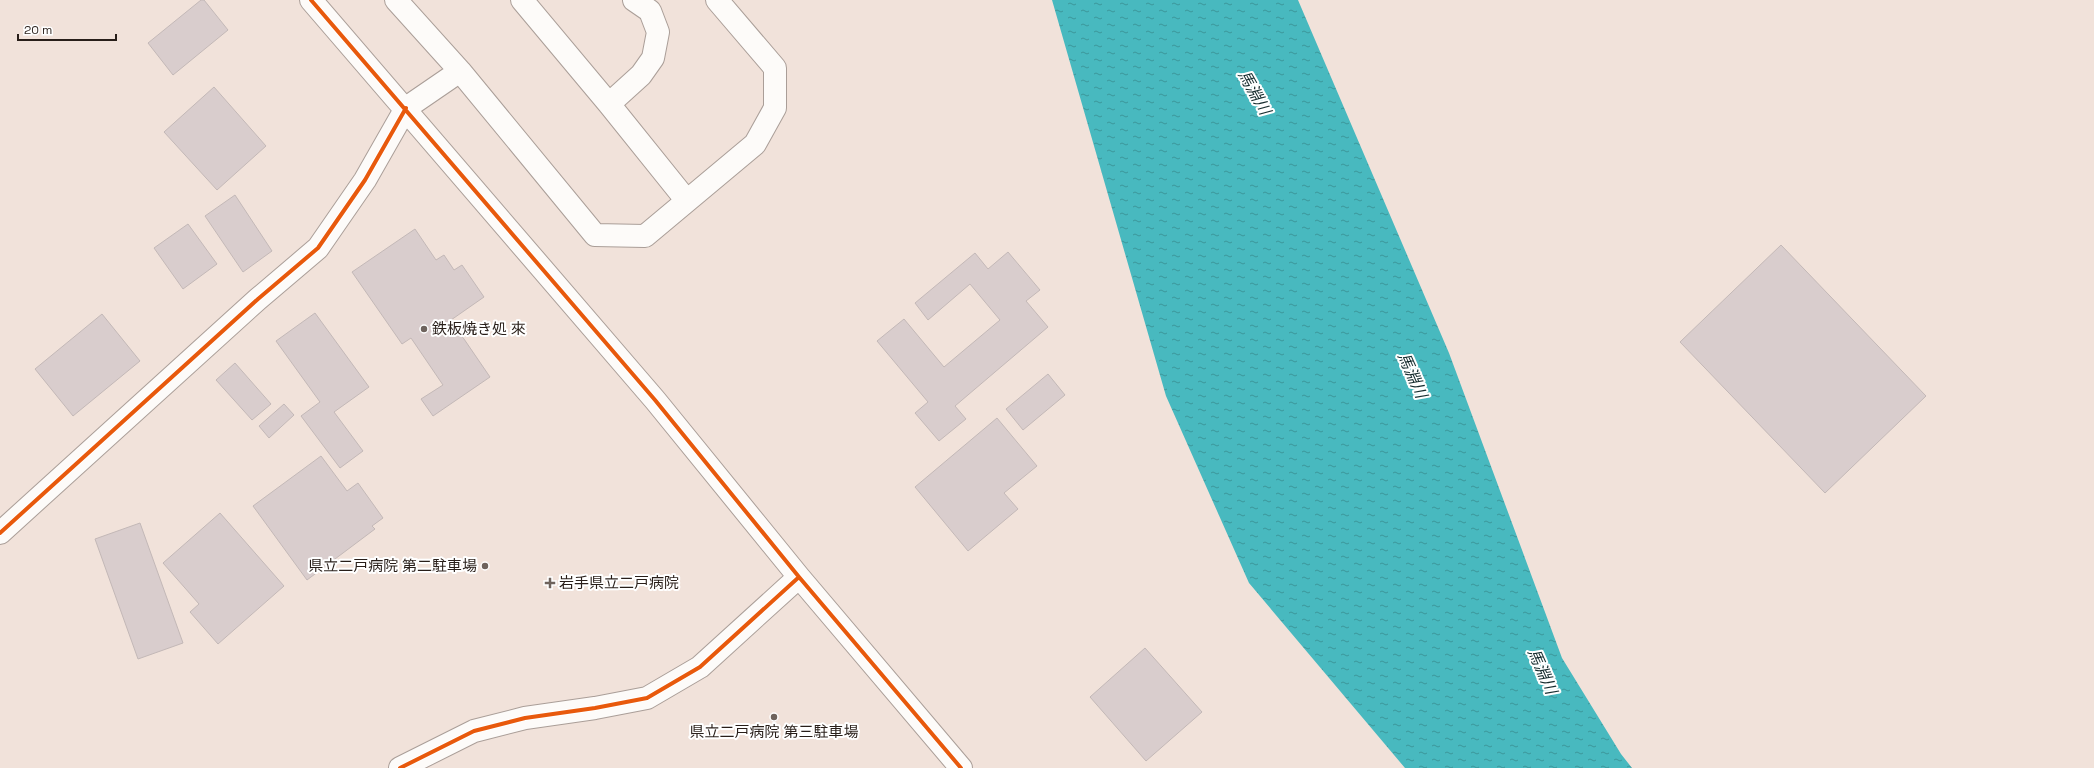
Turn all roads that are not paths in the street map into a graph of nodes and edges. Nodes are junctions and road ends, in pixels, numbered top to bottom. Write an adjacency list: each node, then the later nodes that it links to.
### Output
1 (311, 0): 8 (street)
2 (396, 0): 6 (street)
3 (522, 0): 7 (street)
4 (634, 0): 7 (street)
5 (717, 0): 9 (street)
6 (460, 71): 8 (street); 9 (street)
7 (609, 104): 9 (street)
8 (406, 108): 10 (street); 11 (street)
9 (688, 201)
10 (0, 533)
11 (799, 578): 12 (street); 13 (street)
12 (400, 768)
13 (961, 768)

